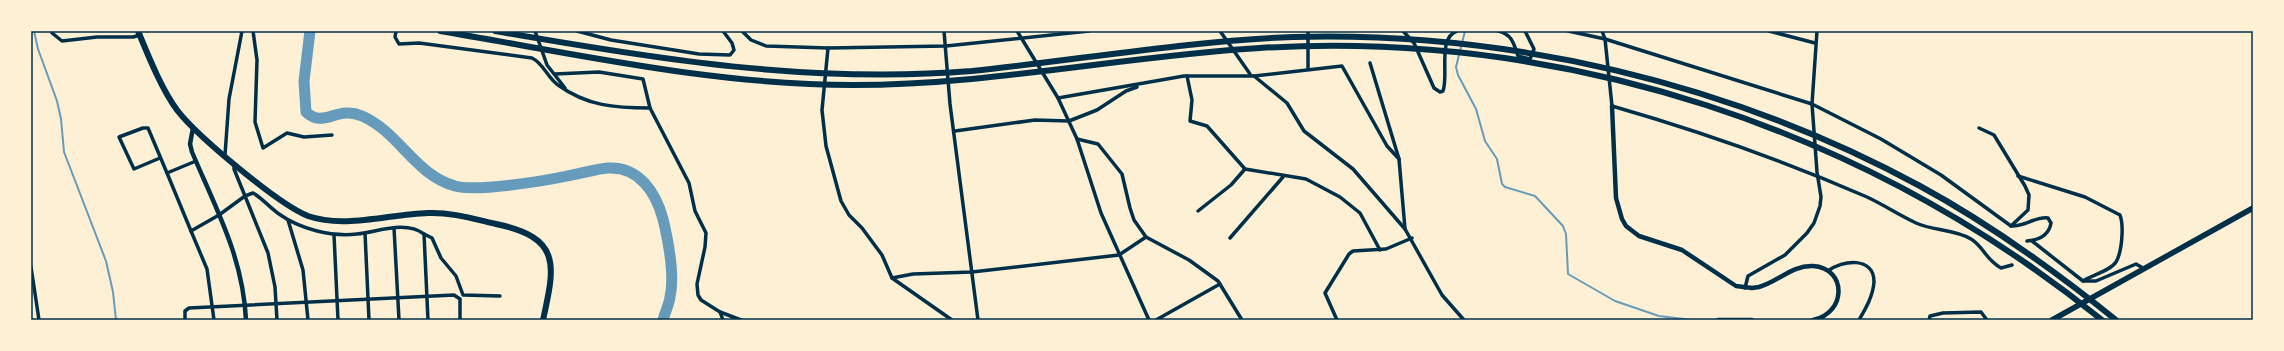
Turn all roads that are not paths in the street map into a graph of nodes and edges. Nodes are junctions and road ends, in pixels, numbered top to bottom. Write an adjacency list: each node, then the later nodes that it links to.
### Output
1 (242, 31): 48 (street)
2 (253, 31): 46 (street)
3 (396, 31): 37 (street)
4 (440, 31): 124 (highway)
5 (495, 31): 125 (highway)
6 (535, 31): 32 (street)
7 (577, 31): 8 (street)
8 (722, 31)
9 (742, 31): 29 (street)
10 (944, 31): 28 (street)
11 (1017, 31): 25 (street)
12 (1089, 31): 25 (street)
13 (1220, 31): 33 (street)
14 (1308, 31): 31 (street)
15 (1403, 31): 16 (street)
16 (1457, 31)
17 (1498, 31): 18 (street)
18 (1526, 31)
19 (1568, 31): 26 (street)
20 (1602, 31): 26 (street)
21 (1769, 31): 27 (street)
22 (1817, 31): 27 (street)
23 (52, 33): 24 (street)
24 (139, 33): 43 (highway)
25 (1021, 38): 28 (street); 38 (street)
26 (1605, 39): 39 (street); 40 (street)
27 (1815, 43): 39 (street)
28 (946, 46): 29 (street); 45 (street)
29 (828, 48): 82 (street)
30 (1370, 63): 50 (street)
31 (1308, 69): 35 (street); 50 (street)
32 (555, 74): 37 (street); 41 (street)
33 (1250, 74): 34 (street); 35 (street)
34 (1187, 76): 36 (street); 53 (street)
35 (1254, 76): 65 (street)
36 (1145, 84): 38 (street); 42 (street)
37 (566, 90): 41 (street)
38 (1058, 98): 42 (street)
39 (1812, 104): 55 (street); 63 (street)
40 (1612, 106): 55 (street); 85 (street)
41 (650, 108): 95 (street)
42 (1069, 121): 45 (street); 47 (street)
43 (193, 128): 48 (highway); 51 (street)
44 (1979, 128): 56 (street)
45 (955, 131): 81 (street)
46 (332, 135)
47 (1077, 139): 70 (street); 76 (street)
48 (225, 155): 52 (highway)
49 (160, 158): 49 (street); 54 (street)
50 (1399, 159): 65 (street)
51 (196, 161): 54 (street); 61 (street)
52 (234, 163): 58 (street); 107 (highway)
53 (1245, 169): 57 (street); 60 (street)
54 (167, 173): 66 (street)
55 (1817, 174): 77 (street); 85 (street)
56 (2018, 176): 63 (street); 83 (street)
57 (1283, 177): 71 (street); 75 (street)
58 (245, 196): 61 (street); 62 (street); 92 (street)
59 (2253, 208): 79 (main road)
60 (1198, 211)
61 (219, 215): 66 (street); 93 (street)
62 (288, 220): 68 (street); 91 (street)
63 (2011, 226): 74 (street)
64 (394, 228): 67 (street); 69 (street); 88 (street)
65 (1406, 229): 72 (street)
66 (191, 231): 94 (street)
67 (364, 233): 68 (street); 89 (street)
68 (334, 234): 90 (street)
69 (424, 234): 86 (street); 87 (street)
70 (1146, 237): 76 (street); 84 (street)
71 (1230, 238)
72 (1412, 238): 75 (street); 116 (street)
73 (2027, 241): 74 (street)
74 (2032, 241): 83 (street)
75 (1380, 250): 115 (street)
76 (1119, 255): 81 (street); 112 (street)
77 (2012, 265)
78 (31, 267): 96 (street)
79 (2143, 268): 83 (street); 123 (main road)
80 (1828, 271): 85 (street); 119 (street); 120 (street)
81 (972, 272): 82 (street); 111 (street)
82 (892, 278): 110 (street)
83 (2083, 281)
84 (1220, 284): 113 (street); 114 (street)
85 (1745, 288)
86 (427, 296): 88 (street); 105 (street); 106 (street)
87 (500, 296)
88 (398, 298): 89 (street); 104 (street)
89 (368, 299): 90 (street); 103 (street)
90 (337, 301): 91 (street); 102 (street)
91 (307, 302): 92 (street); 101 (street)
92 (276, 304): 93 (street); 100 (street)
93 (245, 305): 94 (street); 99 (street)
94 (213, 307): 97 (street); 98 (street)
95 (720, 312): 108 (street); 109 (street)
96 (39, 320)
97 (186, 320)
98 (214, 320)
99 (246, 320)
100 (277, 320)
101 (308, 320)
102 (338, 320)
103 (369, 320)
104 (399, 320)
105 (428, 320)
106 (460, 320)
107 (543, 320)
108 (723, 320)
109 (741, 320)
110 (952, 320)
111 (978, 320)
112 (1149, 320)
113 (1156, 320)
114 (1242, 320)
115 (1337, 320)
116 (1464, 320)
117 (1718, 320): 118 (street)
118 (1752, 320)
119 (1813, 320)
120 (1859, 320)
121 (1929, 320): 122 (street)
122 (1987, 320)
123 (2052, 320)
124 (2102, 320)
125 (2116, 320)

